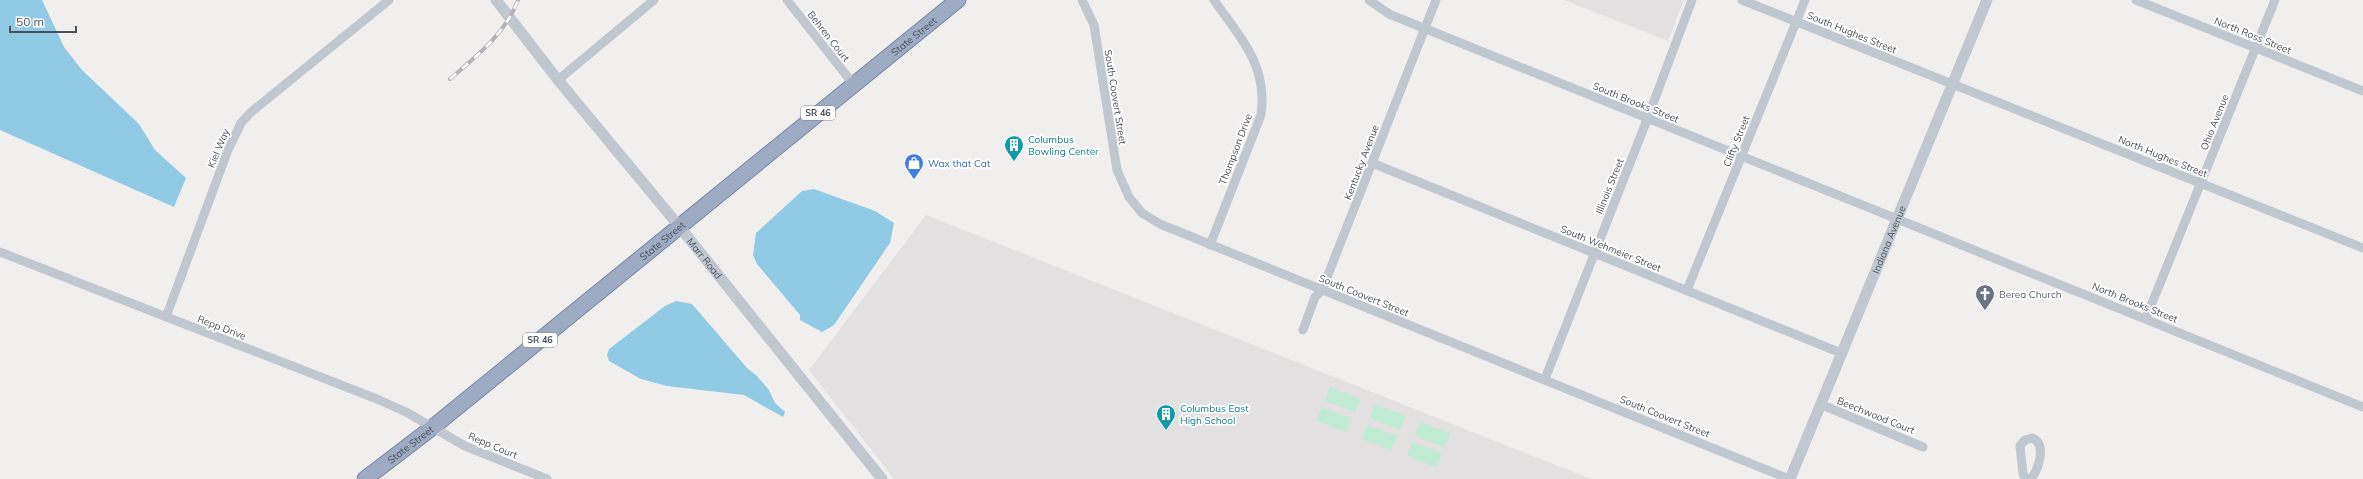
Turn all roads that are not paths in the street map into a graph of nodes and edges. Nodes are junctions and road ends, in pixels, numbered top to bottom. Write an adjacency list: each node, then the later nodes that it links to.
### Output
1 (390, 0): 35 (street, Kiel Way)
2 (496, 0): 19 (street, Marr Road)
3 (654, 0): 19 (street)
4 (788, 0): 21 (street, Behren Court)
5 (958, 0): 21 (highway, State Street / SR 46)
6 (1082, 0): 29 (street, South Coovert Street)
7 (1214, 0): 29 (street, Thompson Drive)
8 (1369, 0): 17 (street, South Brooks Street)
9 (1436, 0): 17 (street, Kentucky Avenue)
10 (1692, 0): 23 (street, Illinois Street)
11 (1742, 0): 16 (street, South Hughes Street)
12 (1805, 0): 16 (street, Clifty Street)
13 (1987, 0): 20 (street, Indiana Avenue)
14 (2136, 0): 18 (street, North Ross Street)
15 (2275, 0): 18 (street, Ohio Avenue)
16 (1796, 21): 20 (street, South Hughes Street); 24 (street, Clifty Street)
17 (1425, 28): 23 (street, South Brooks Street); 25 (street, Kentucky Avenue)
18 (2255, 48): 22 (street, North Ross Street); 26 (street, Ohio Avenue)
19 (558, 80): 28 (street, Marr Road)
20 (1954, 84): 26 (street, North Hughes Street); 27 (street, Indiana Avenue)
21 (854, 85): 28 (highway, State Street / SR 46)
22 (2363, 91)
23 (1648, 119): 24 (street, South Brooks Street); 32 (street, Illinois Street)
24 (1742, 156): 27 (street, South Brooks Street); 34 (street, Clifty Street)
25 (1372, 164): 32 (street, South Wehmeier Street); 33 (street, Kentucky Avenue)
26 (2201, 183): 30 (street, North Hughes Street); 36 (street, Ohio Avenue)
27 (1898, 219): 36 (street, North Brooks Street); 38 (street, Indiana Avenue)
28 (678, 226): 42 (highway, State Street / SR 46); 46 (street, Marr Road)
29 (1210, 245): 33 (street, South Coovert Street)
30 (2363, 248)
31 (0, 252): 35 (street, Repp Drive)
32 (1594, 253): 34 (street, South Wehmeier Street); 39 (street, Illinois Street)
33 (1322, 290): 37 (street, Kentucky Avenue); 39 (street, South Coovert Street)
34 (1687, 290): 38 (street, South Wehmeier Street)
35 (166, 317): 42 (street, Repp Drive)
36 (2146, 318): 41 (street, North Brooks Street)
37 (1303, 330)
38 (1841, 353): 40 (street, Indiana Avenue)
39 (1545, 379): 47 (street, South Coovert Street)
40 (1820, 404): 43 (street, Beechwood Court); 47 (street, Indiana Avenue)
41 (2363, 407)
42 (433, 428): 44 (highway, State Street / SR 46); 45 (street, Repp Court)
43 (1923, 447)
44 (365, 479)
45 (547, 479)
46 (882, 479)
47 (1789, 479)
48 (2026, 479): 49 (street)
49 (2031, 479)

